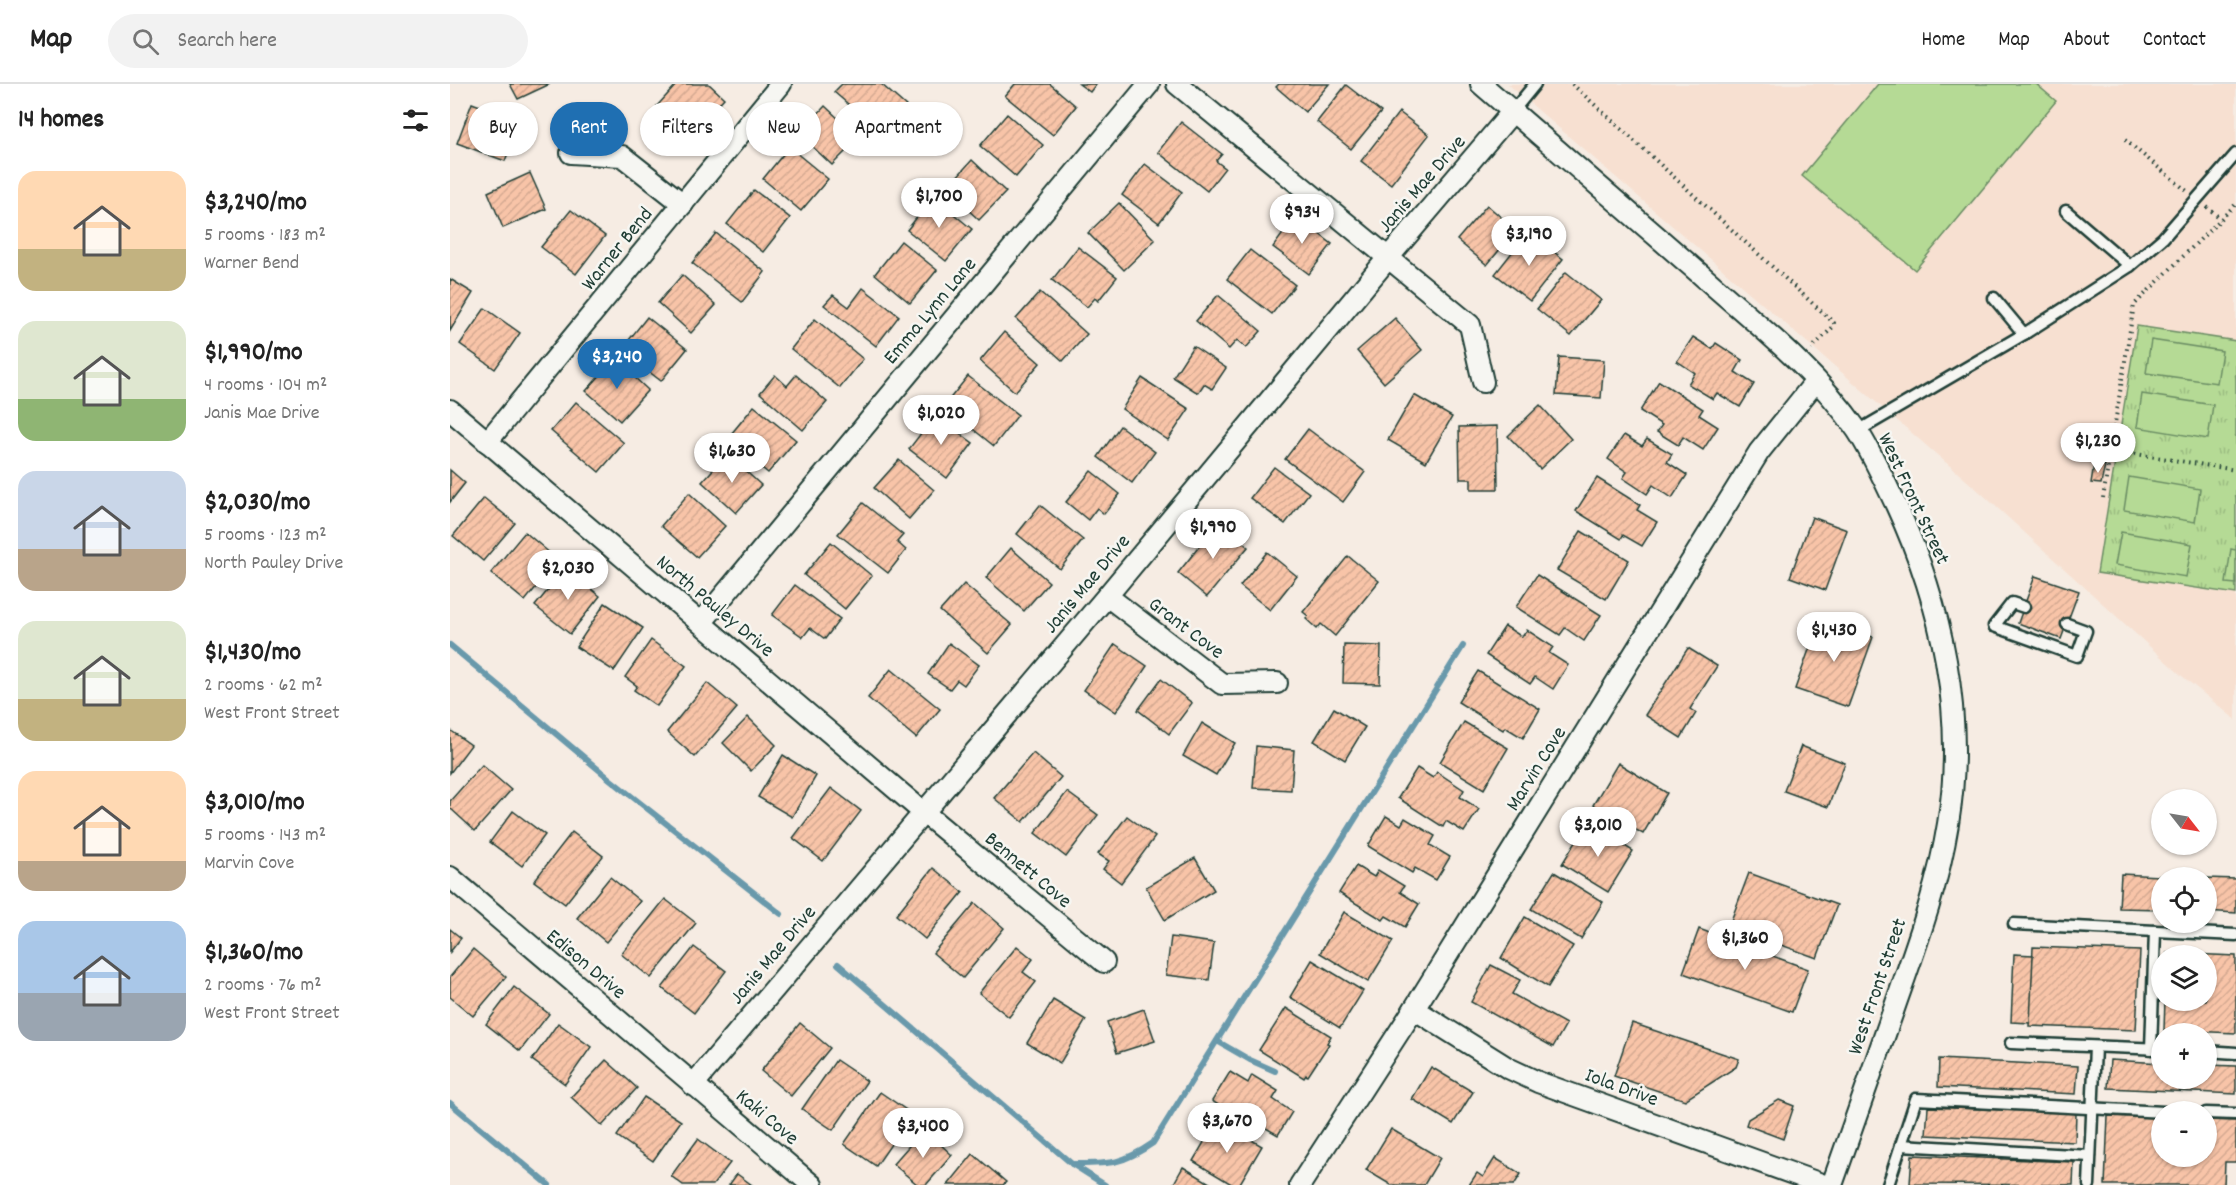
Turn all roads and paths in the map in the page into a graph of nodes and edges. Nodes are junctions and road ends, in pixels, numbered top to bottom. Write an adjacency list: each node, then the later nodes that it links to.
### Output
1 (781, 84): 12 (street, Warner Bend)
2 (1149, 84): 31 (street, Emma Lynn Lane)
3 (1177, 84): 16 (street)
4 (1481, 84): 7 (street, West Front Street)
5 (1535, 84): 7 (lane)
6 (1572, 84): 20 (path)
7 (1513, 111): 16 (street, Janis Mae Drive); 20 (street, West Front Street)
8 (2125, 140): 11 (path)
9 (2236, 154): 11 (lane)
10 (622, 156): 12 (street)
11 (2198, 200): 15 (path); 17 (lane)
12 (683, 204): 25 (street, Warner Bend)
13 (2236, 204): 15 (path)
14 (2066, 211): 17 (lane)
15 (2222, 219): 26 (path)
16 (1388, 258): 22 (street); 29 (street, Janis Mae Drive)
17 (2130, 266): 19 (lane)
18 (1994, 298): 19 (lane)
19 (2024, 334): 24 (lane)
20 (1799, 362): 21 (street, West Front Street)
21 (1816, 381): 24 (street, West Front Street); 42 (street, Marvin Cove)
22 (1483, 382)
23 (450, 410): 25 (street, North Pauley Drive)
24 (1858, 431): 59 (street, West Front Street)
25 (487, 442): 31 (street, North Pauley Drive)
26 (2111, 450): 27 (path); 28 (path)
27 (2236, 470)
28 (2103, 498)
29 (1107, 596): 33 (street, Grant Cove); 34 (street, Janis Mae Drive)
30 (2024, 607): 32 (lane)
31 (700, 623): 34 (street, North Pauley Drive)
32 (2067, 624)
33 (1277, 683)
34 (923, 812): 41 (street, Bennett Cove); 49 (street, Janis Mae Drive)
35 (450, 877): 49 (street, Edison Drive)
36 (2014, 924): 37 (lane)
37 (2151, 931)
38 (2155, 933): 43 (lane)
39 (2196, 933): 40 (lane)
40 (2236, 935)
41 (1104, 962)
42 (1414, 1009): 57 (street, Marvin Cove); 58 (street, Iola Drive)
43 (2156, 1023)
44 (2011, 1043): 45 (lane)
45 (2095, 1047): 46 (lane); 50 (lane)
46 (2151, 1049)
47 (2217, 1052): 48 (lane)
48 (2236, 1053)
49 (693, 1085): 56 (street, Kaki Cove)
50 (2092, 1109): 51 (lane); 54 (lane); 55 (lane)
51 (2151, 1111)
52 (2217, 1113): 53 (lane)
53 (2236, 1114)
54 (1901, 1145): 55 (lane); 60 (lane)
55 (2090, 1156): 61 (lane)
56 (812, 1185)
57 (1300, 1185)
58 (1824, 1185)
59 (1832, 1185)
60 (1888, 1185)
61 (2089, 1185)

